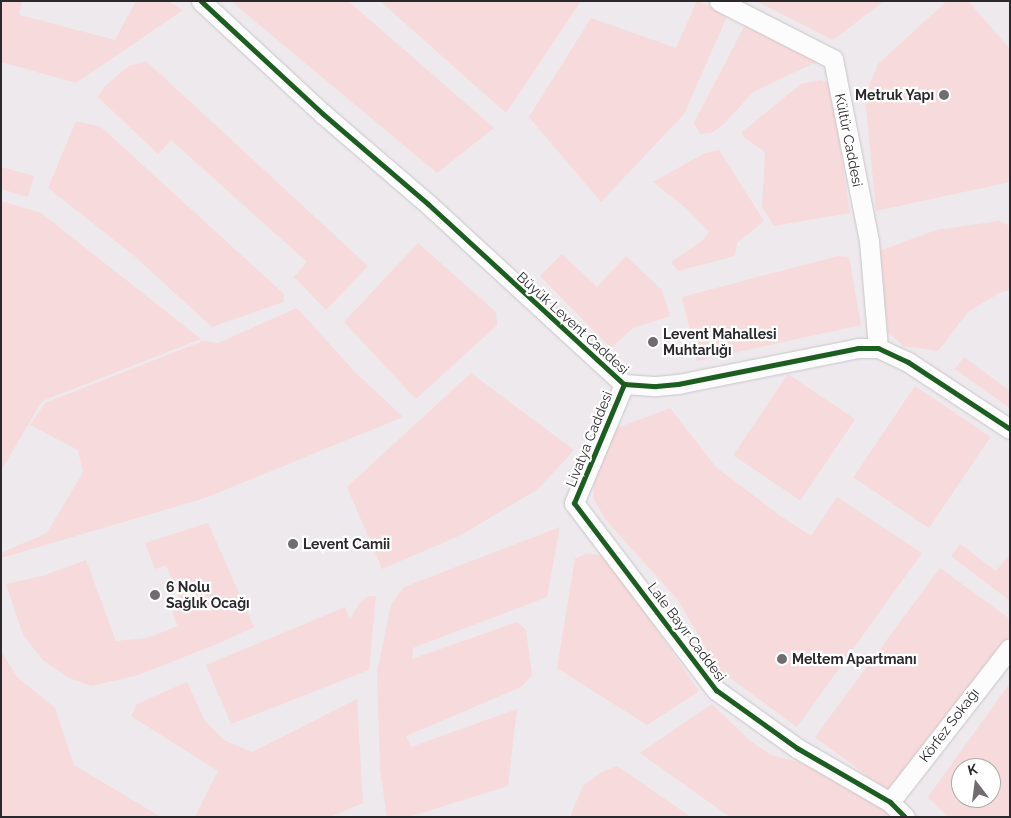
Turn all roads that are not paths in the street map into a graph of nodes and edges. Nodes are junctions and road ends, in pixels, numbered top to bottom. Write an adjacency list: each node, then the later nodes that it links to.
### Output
1 (201, 1): 4 (street, Büyük Levent Caddesi)
2 (719, 1): 3 (street, Kültür Caddesi)
3 (878, 348): 4 (street, Büyük Levent Caddesi); 5 (street, Büyük Levent Caddesi)
4 (624, 384): 6 (street, Livatya Caddesi)
5 (1010, 429)
6 (574, 503): 8 (street, Lale Bayır Caddesi)
7 (1010, 648): 8 (street, Körfez Sokağı)
8 (890, 802): 9 (street, Lale Bayır Caddesi)
9 (905, 817)

